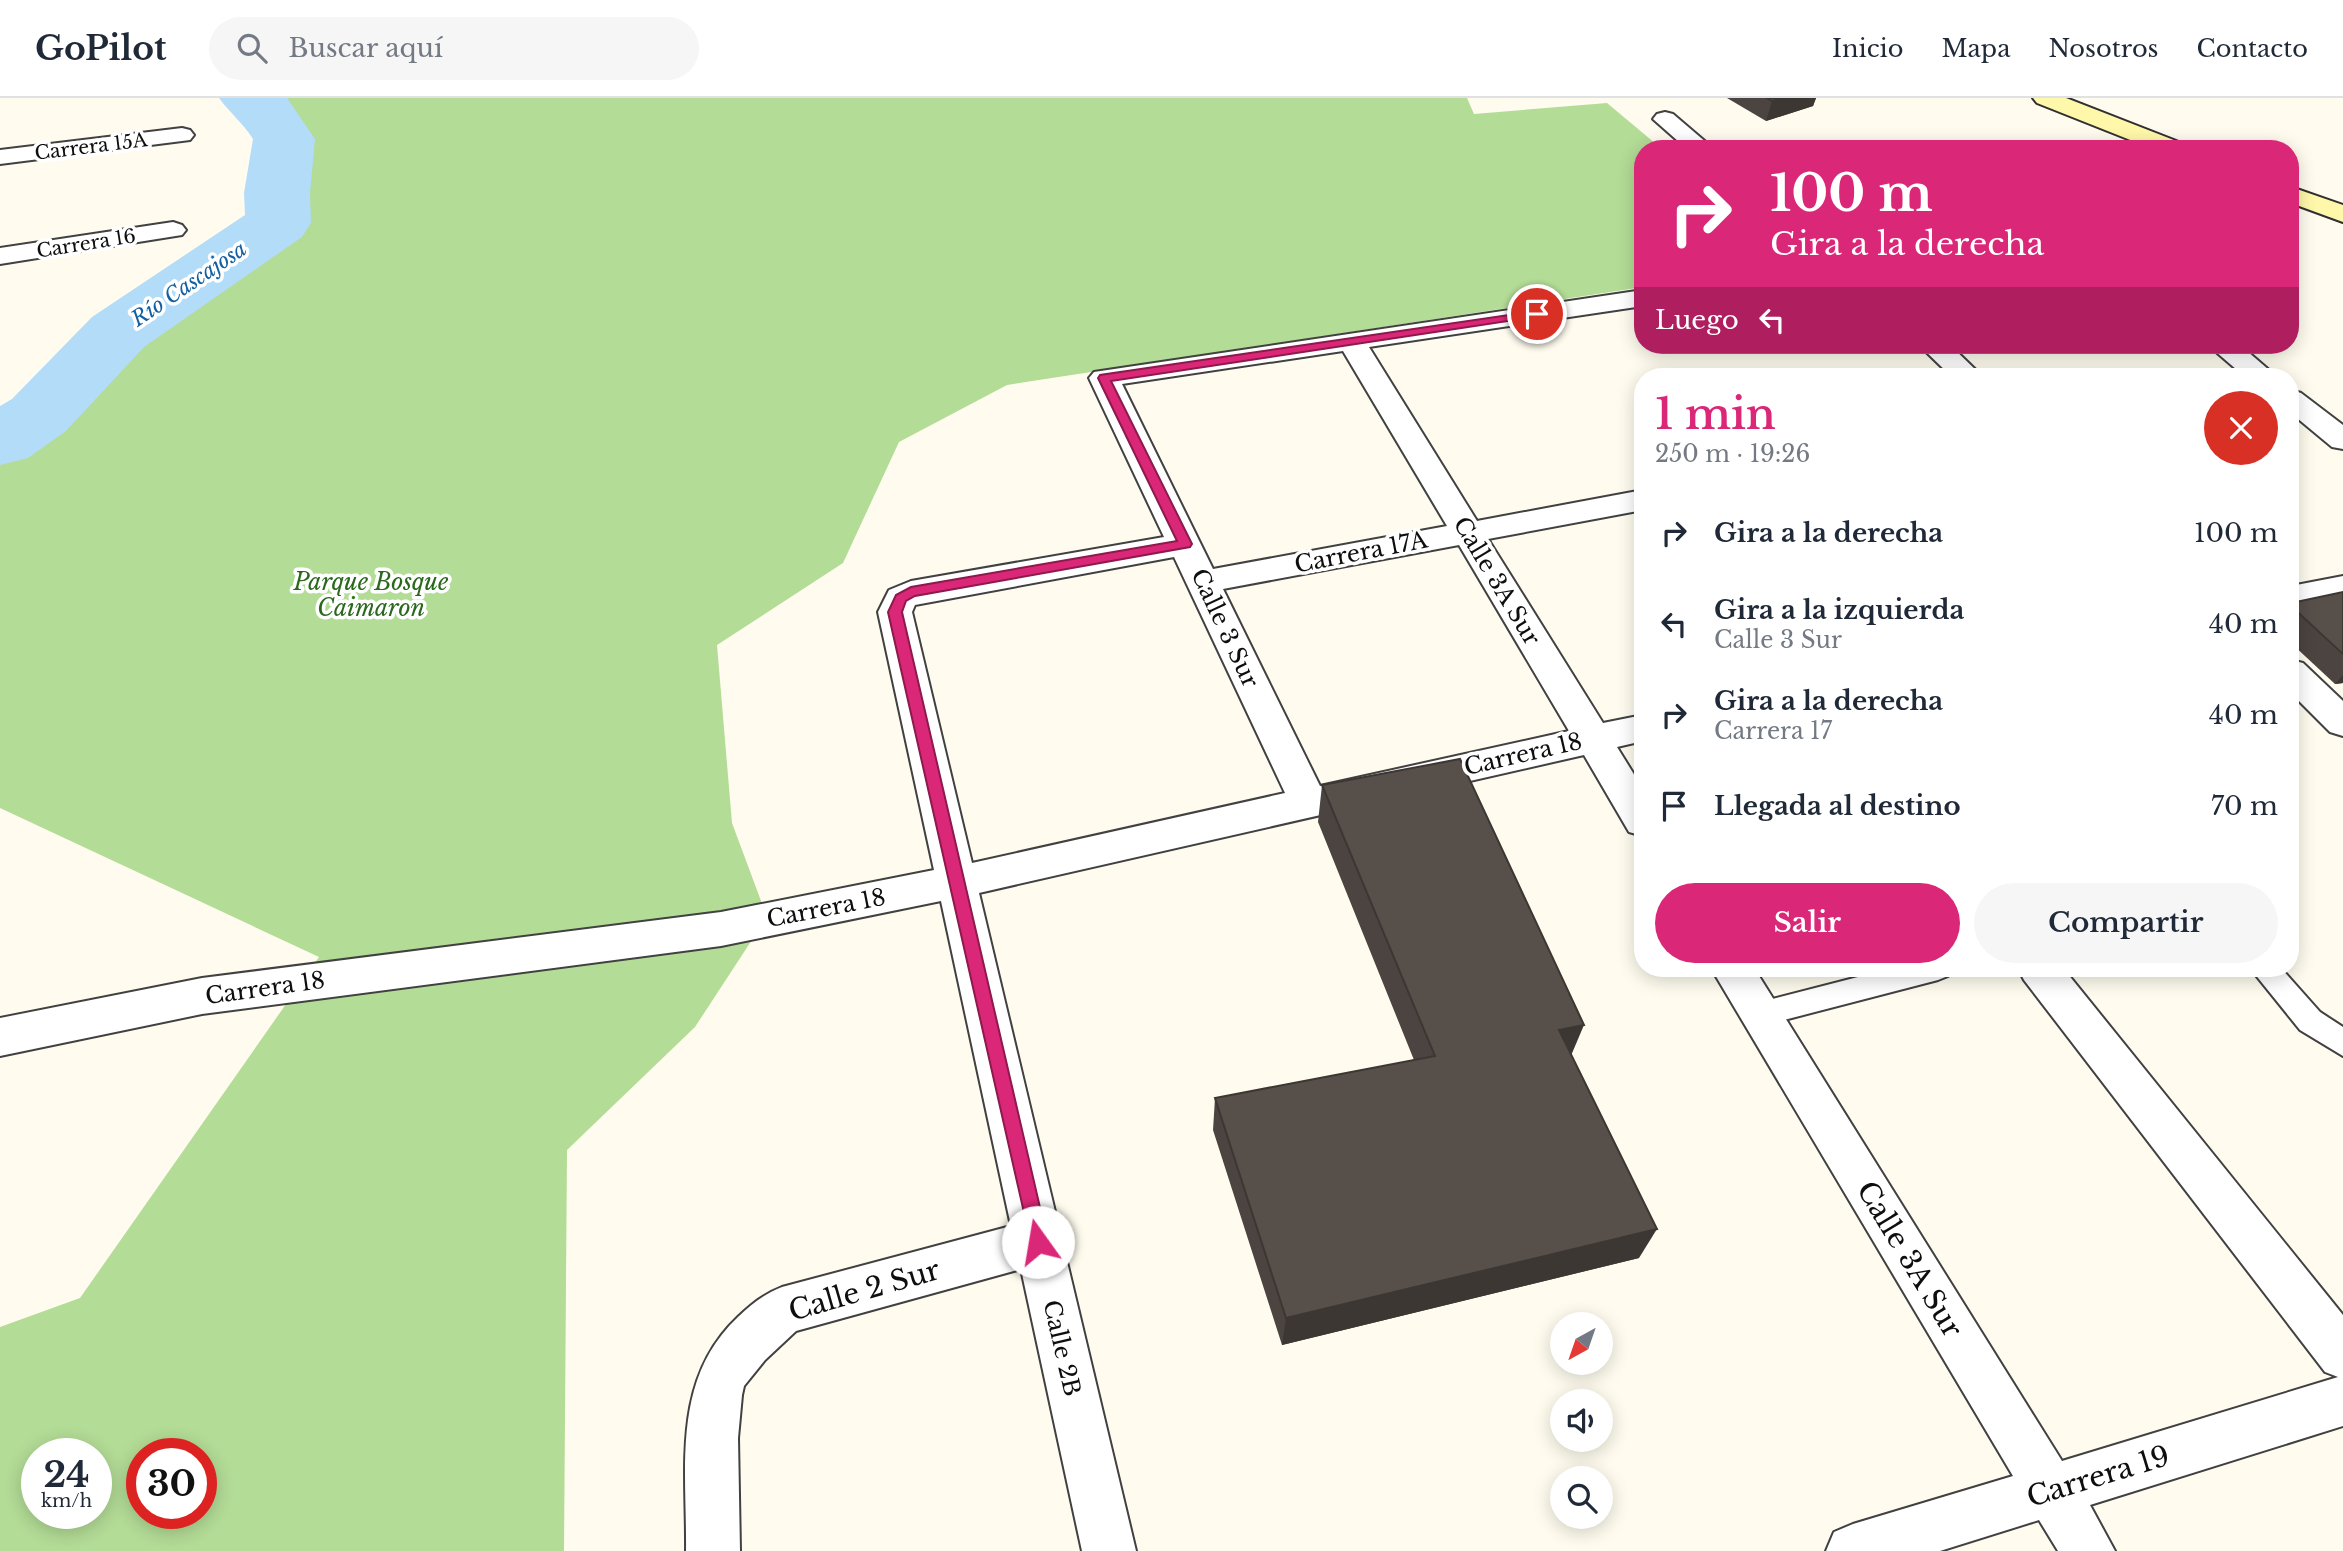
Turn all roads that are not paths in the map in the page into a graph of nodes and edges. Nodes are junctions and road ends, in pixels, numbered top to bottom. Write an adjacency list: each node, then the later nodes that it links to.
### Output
1 (2045, 98): 5 (main road)
2 (1665, 119): 4 (street)
3 (183, 135): 6 (street, Carrera 15A)
4 (1691, 140)
5 (2152, 140)
6 (0, 157)
7 (2299, 200): 8 (main road)
8 (2343, 214)
9 (173, 230): 10 (street, Carrera 16)
10 (0, 256)
11 (1634, 299): 12 (street)
12 (1351, 341): 20 (street, Calle 3A Sur); 21 (street, Calle 3 Sur)
13 (1943, 354): 15 (street)
14 (2234, 354): 16 (street)
15 (1959, 368)
16 (2252, 368)
17 (2299, 405): 18 (street)
18 (2343, 440)
19 (1634, 501): 20 (street, Carrera 17A)
20 (1467, 533): 22 (street, Carrera 17A); 28 (street, Calle 3A Sur)
21 (1185, 544): 22 (street, Calle 3 Sur); 31 (street, Calle 2B)
22 (1203, 582): 29 (street, Calle 3 Sur)
23 (2343, 587): 24 (street)
24 (2299, 595)
25 (2299, 680): 26 (street)
26 (2343, 723)
27 (1634, 730): 28 (street, Carrera 18)
28 (1593, 738): 29 (street, Carrera 18); 30 (street, Calle 3A Sur)
29 (1309, 803): 31 (street, Carrera 18)
30 (1634, 806)
31 (956, 882): 37 (street, Carrera 18); 39 (street, Calle 2B)
32 (1738, 977): 36 (street, Calle 3A Sur)
33 (1903, 977): 36 (lane)
34 (2046, 977): 40 (street)
35 (2272, 977): 38 (lane)
36 (1761, 1014): 42 (street, Calle 3A Sur)
37 (0, 1037)
38 (2343, 1043)
39 (1038, 1242): 43 (street, Calle 2 Sur); 44 (street, Calle 2B)
40 (2343, 1354)
41 (2343, 1401): 42 (street, Carrera 19)
42 (2051, 1490): 45 (street, Carrera 19); 46 (street, Calle 3A Sur)
43 (713, 1551)
44 (1109, 1551)
45 (1853, 1551)
46 (2088, 1551)

